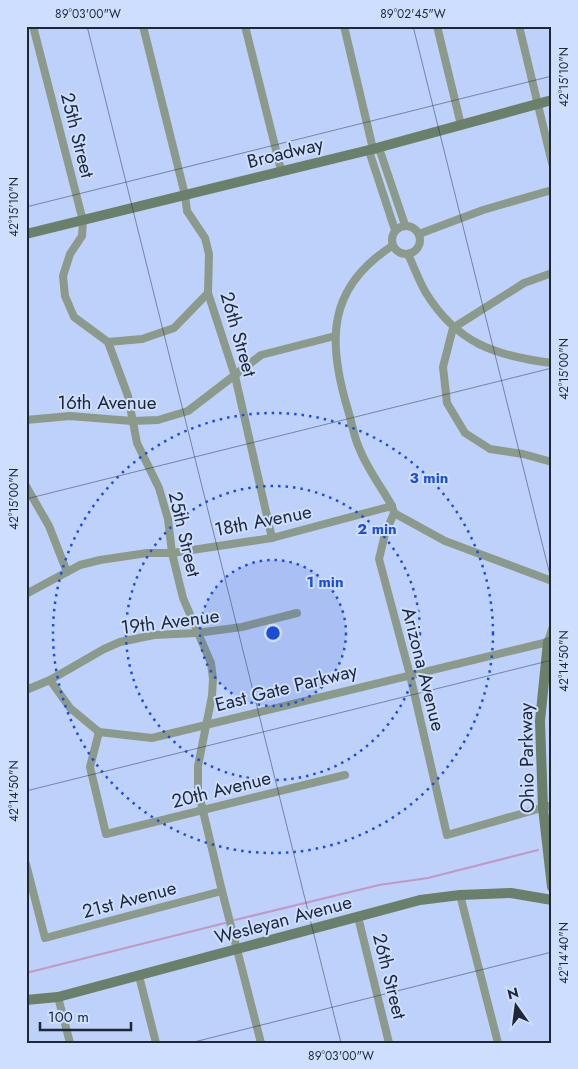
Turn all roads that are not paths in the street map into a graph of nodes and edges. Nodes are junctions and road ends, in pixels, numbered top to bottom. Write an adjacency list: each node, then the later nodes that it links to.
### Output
1 (33, 26): 15 (street, 25th Street)
2 (143, 26): 14 (street, 26th Street)
3 (245, 26): 12 (street)
4 (344, 26): 10 (street)
5 (437, 26): 9 (street)
6 (519, 26): 8 (street)
7 (552, 100): 8 (street, Broadway)
8 (537, 103): 9 (street, Broadway); 11 (street)
9 (461, 125): 10 (street, Broadway)
10 (373, 148): 12 (street, Broadway); 16 (street); 17 (street)
11 (552, 163)
12 (281, 170): 14 (street, Broadway)
13 (552, 190): 19 (street)
14 (185, 196): 15 (street, Broadway); 23 (street, 26th Street)
15 (83, 221): 18 (street, Broadway); 26 (street)
16 (405, 225): 17 (street); 19 (street)
17 (395, 230): 20 (street)
18 (26, 234)
19 (419, 234): 21 (street)
20 (392, 246): 21 (street); 25 (street)
21 (408, 254): 24 (street)
22 (552, 274): 24 (street)
23 (208, 293): 26 (street); 28 (street, 26th Street)
24 (454, 328): 27 (street); 31 (street)
25 (335, 336): 28 (street, 16th Avenue); 33 (street)
26 (108, 342): 30 (street, 25th Street)
27 (552, 363)
28 (235, 376): 30 (street, 16th Avenue); 34 (street, 26th Street)
29 (26, 420): 30 (street, 16th Avenue)
30 (132, 421): 35 (street, 25th Street)
31 (552, 462)
32 (26, 486): 36 (street)
33 (393, 509): 34 (street, 18th Avenue); 37 (street); 43 (street, Arizona Avenue)
34 (272, 538): 35 (street, 18th Avenue)
35 (172, 553): 36 (street, 18th Avenue); 41 (street, 25th Street)
36 (67, 572): 38 (street, 18th Avenue)
37 (552, 581)
38 (26, 594)
39 (298, 613): 41 (street, 19th Avenue)
40 (552, 629): 42 (street, Ohio Parkway)
41 (197, 634): 44 (street, 19th Avenue); 46 (street, 25th Street)
42 (550, 641): 43 (street, East Gate Parkway); 49 (street, Ohio Parkway)
43 (410, 675): 46 (street, East Gate Parkway); 49 (street, Arizona Avenue)
44 (50, 680): 45 (street, 19th Avenue); 47 (street)
45 (26, 690)
46 (207, 725): 47 (street, East Gate Parkway); 50 (street, 25th Street)
47 (99, 732): 50 (street, 20th Avenue)
48 (345, 775): 50 (street, 20th Avenue)
49 (548, 807): 52 (street, Ohio Parkway)
50 (202, 810): 53 (street, 25th Street)
51 (26, 864): 53 (street, 21st Avenue)
52 (552, 887)
53 (222, 891): 57 (street, 25th Street)
54 (460, 896): 55 (street, Wesleyan Avenue); 56 (street, Wesleyan Avenue); 65 (street)
55 (552, 900)
56 (358, 917): 57 (street, Wesleyan Avenue); 64 (street, 26th Street)
57 (238, 949): 58 (street, Wesleyan Avenue); 63 (street, 25th Street)
58 (139, 976): 59 (street, Wesleyan Avenue); 62 (street)
59 (58, 997): 60 (street, Wesleyan Avenue); 61 (street)
60 (26, 1000)
61 (70, 1043)
62 (156, 1043)
63 (261, 1043)
64 (389, 1043)
65 (498, 1043)

